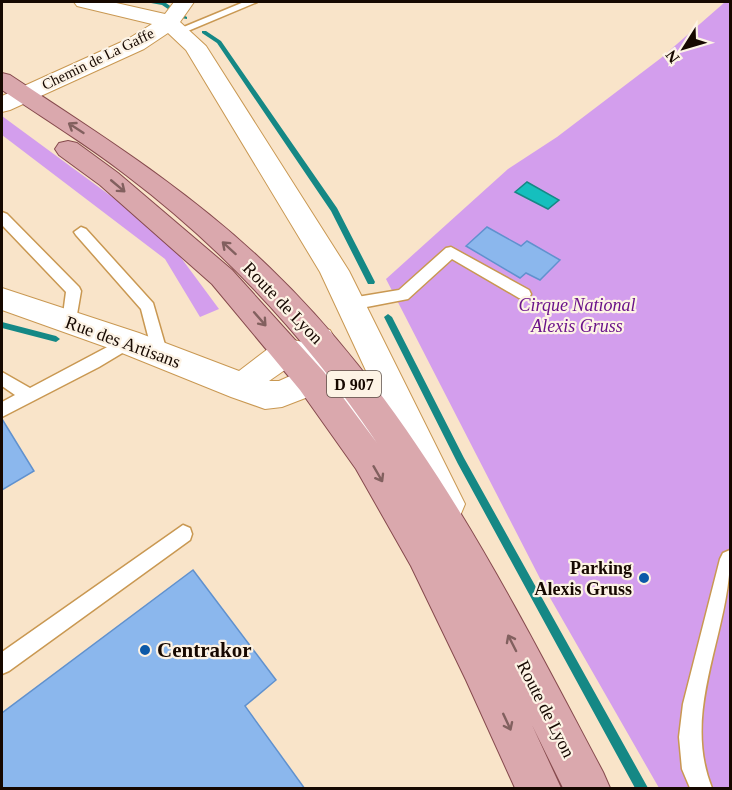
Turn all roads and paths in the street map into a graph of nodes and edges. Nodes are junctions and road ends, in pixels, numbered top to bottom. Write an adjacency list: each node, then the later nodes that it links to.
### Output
1 (84, 2): 3 (street)
2 (252, 2): 3 (lane)
3 (177, 18): 4 (street, Chemin de La Gaffe); 9 (street)
4 (7, 96): 13 (main road, Route de Lyon / D 907)
5 (2, 218): 10 (lane)
6 (81, 232): 12 (lane)
7 (524, 294): 9 (lane)
8 (2, 298): 10 (street, Rue des Artisans)
9 (351, 304): 20 (street)
10 (70, 322): 11 (street, Rue des Artisans)
11 (128, 342): 12 (street, Rue des Artisans); 15 (lane)
12 (160, 355): 13 (street, Rue des Artisans)
13 (309, 359): 17 (street); 22 (main road, Route de Lyon / D 907, one-way to 22)
14 (2, 378): 15 (lane)
15 (29, 396): 16 (lane)
16 (2, 410)
17 (432, 496): 20 (main road, Route de Lyon)
18 (183, 534): 21 (lane)
19 (730, 559): 24 (lane)
20 (492, 604): 23 (main road, Route de Lyon, one-way to 20)
21 (2, 664)
22 (538, 789)
23 (587, 789)
24 (701, 789)

